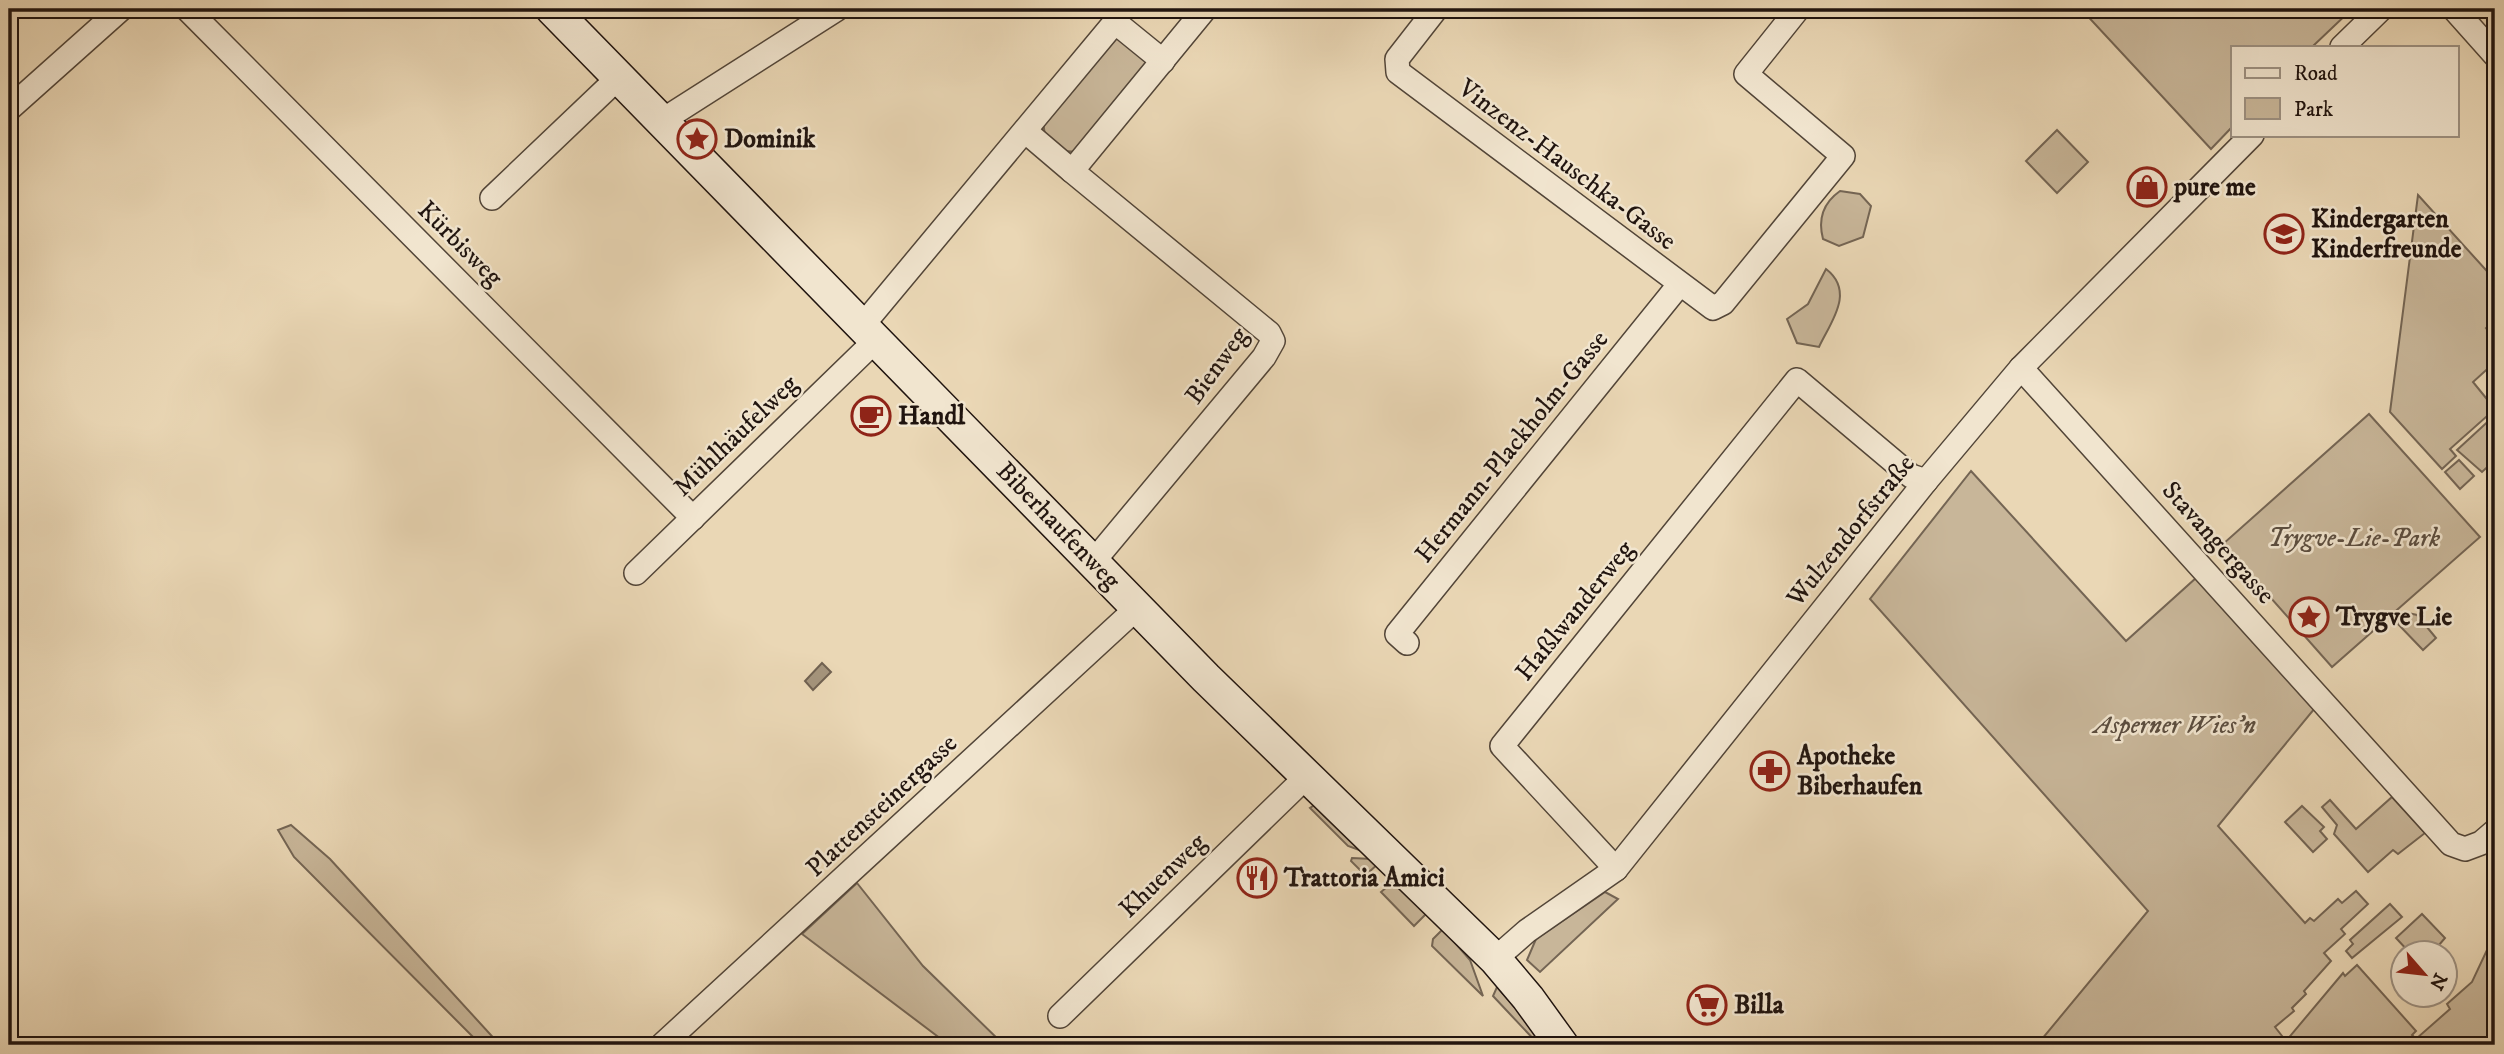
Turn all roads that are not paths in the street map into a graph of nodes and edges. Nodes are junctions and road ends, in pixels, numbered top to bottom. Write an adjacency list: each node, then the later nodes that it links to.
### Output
1 (121, 9): 14 (street)
2 (187, 9): 24 (street, Kürbisweg)
3 (552, 9): 13 (main road, Biberhaufenweg)
4 (837, 9): 15 (street)
5 (1205, 9): 12 (street)
6 (1436, 9): 20 (street, Vinzenz-Hauschka-Gasse)
7 (1798, 9): 20 (street, Vinzenz-Hauschka-Gasse)
8 (2381, 9): 10 (street)
9 (2454, 9): 11 (street)
10 (2343, 46)
11 (2495, 55)
12 (1163, 61): 16 (street, Mühlhäufelweg); 18 (street)
13 (619, 77): 15 (main road, Biberhaufenweg); 19 (street)
14 (9, 109)
15 (663, 120): 21 (main road, Biberhaufenweg)
16 (1026, 131): 18 (street); 21 (street, Mühlhäufelweg)
17 (2251, 136): 22 (street, Wulzendorfstraße)
18 (1072, 171): 25 (street, Bienweg)
19 (492, 198)
20 (1679, 285): 28 (street, Hermann-Plackholm-Gasse)
21 (869, 333): 24 (street, Mühlhäufelweg); 25 (main road, Biberhaufenweg)
22 (2021, 368): 23 (street, Wulzendorfstraße); 30 (street, Stavangergasse)
23 (1926, 481): 31 (street, Wulzendorfstraße); 31 (street, Haßlwanderweg)
24 (693, 518): 26 (street, Mühlhäufelweg)
25 (1093, 562): 27 (main road, Biberhaufenweg)
26 (636, 573)
27 (1138, 607): 29 (main road, Biberhaufenweg); 34 (street, Plattensteinergasse)
28 (1407, 643)
29 (1305, 778): 32 (main road, Biberhaufenweg); 33 (street, Khuenweg)
30 (2495, 831)
31 (1616, 869): 32 (street, Wulzendorfstraße)
32 (1495, 959): 35 (main road, Biberhaufenweg)
33 (1060, 1016)
34 (662, 1045)
35 (1562, 1045)

